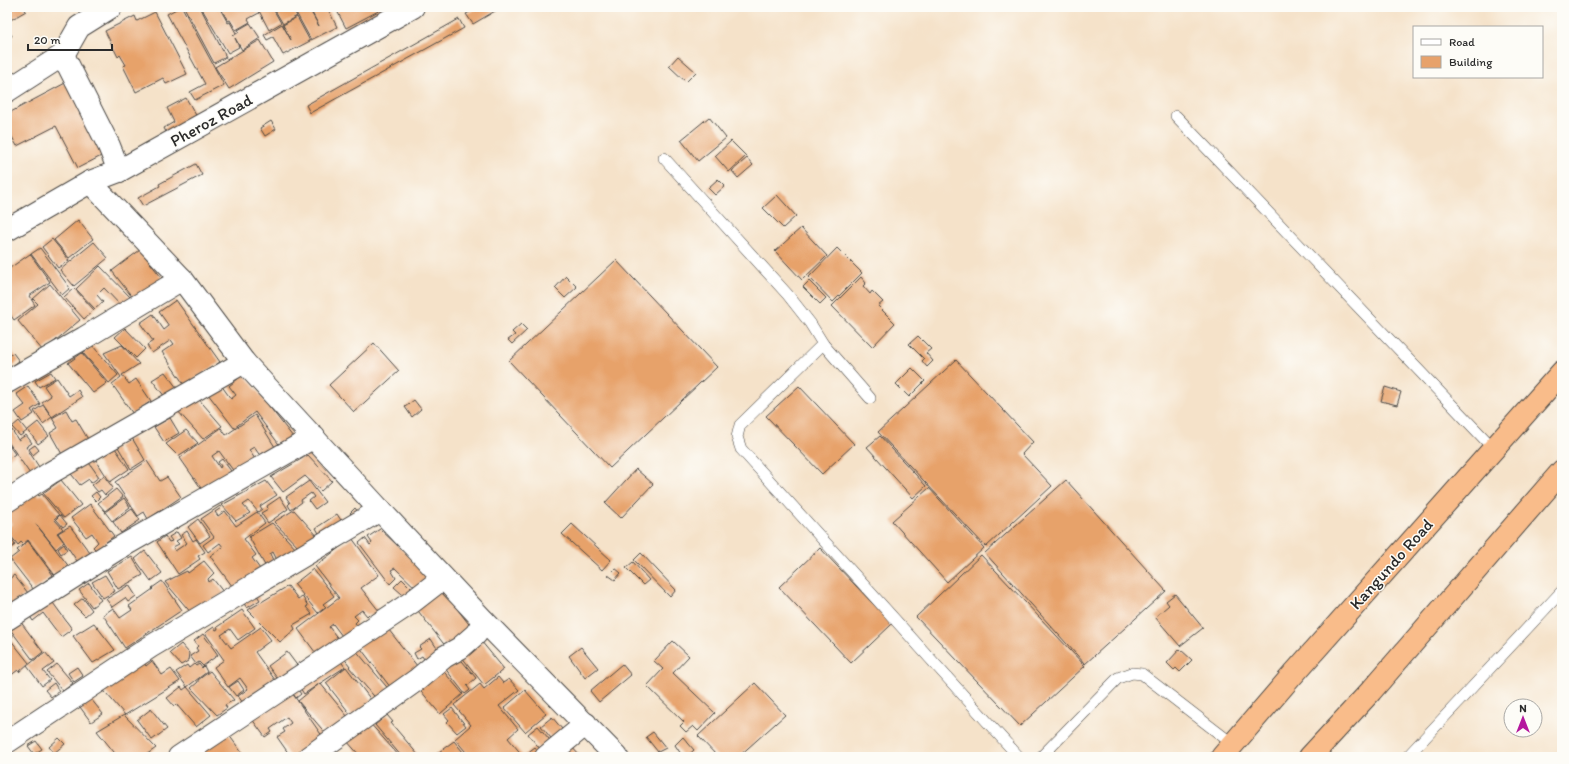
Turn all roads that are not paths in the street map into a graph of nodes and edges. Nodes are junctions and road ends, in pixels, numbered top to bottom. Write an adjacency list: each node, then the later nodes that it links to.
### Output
1 (111, 7): 3 (street)
2 (413, 7): 7 (street, Pheroz Road)
3 (63, 55): 4 (street); 7 (street)
4 (7, 91)
5 (1176, 116): 17 (lane)
6 (664, 158): 11 (lane)
7 (119, 171): 8 (street, Pheroz Road)
8 (90, 182): 9 (street, Pheroz Road); 10 (street)
9 (7, 230)
10 (182, 279): 12 (street); 14 (street)
11 (823, 344): 15 (lane); 32 (lane)
12 (244, 362): 16 (street); 19 (street)
13 (1562, 372): 17 (highway, Kangundo Road)
14 (7, 382)
15 (870, 398)
16 (314, 437): 20 (street); 23 (street)
17 (1494, 448): 27 (highway, Kangundo Road)
18 (1562, 471): 34 (highway)
19 (7, 501)
20 (380, 510): 21 (street); 26 (street)
21 (443, 578): 24 (street); 28 (street)
22 (1562, 591): 35 (lane)
23 (7, 620)
24 (484, 621): 25 (street); 29 (street)
25 (586, 724): 30 (street); 31 (street)
26 (7, 742)
27 (1228, 751): 33 (lane)
28 (178, 757)
29 (309, 757)
30 (546, 757)
31 (617, 757)
32 (1019, 757)
33 (1041, 757)
34 (1310, 757)
35 (1407, 757)

